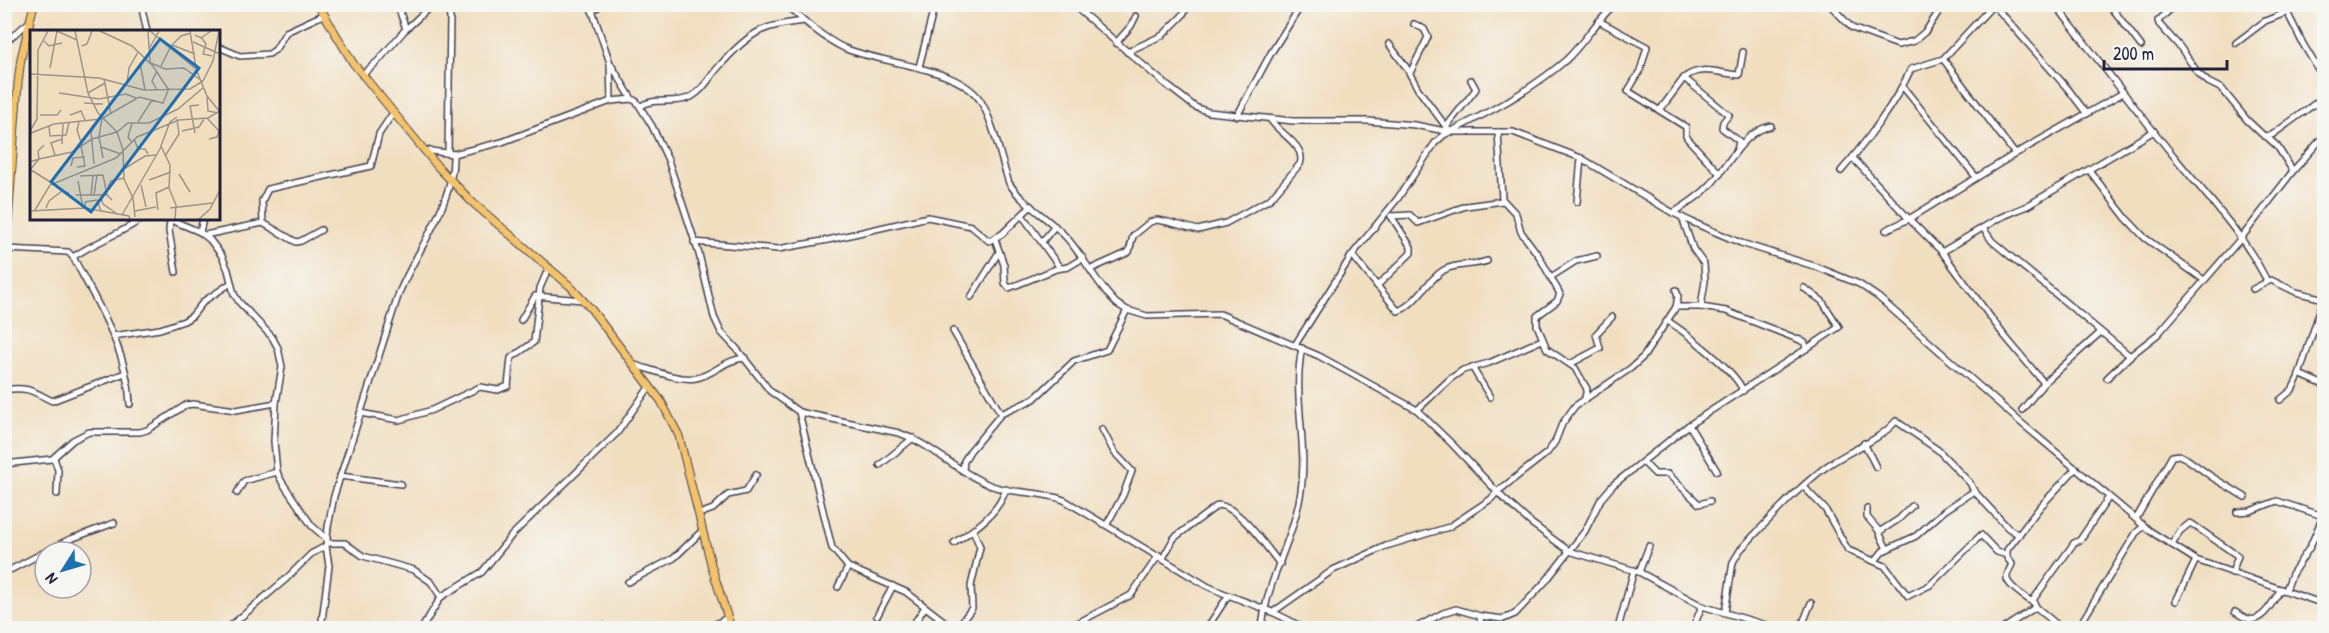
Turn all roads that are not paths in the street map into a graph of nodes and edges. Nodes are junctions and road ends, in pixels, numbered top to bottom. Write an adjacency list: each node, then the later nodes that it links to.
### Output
1 (34, 4): 28 (main road)
2 (141, 4): 31 (street)
3 (318, 4): 24 (main road)
4 (397, 4): 30 (street)
5 (433, 4): 30 (street)
6 (448, 4): 67 (street)
7 (590, 4): 21 (street)
8 (603, 4): 21 (street)
9 (785, 4): 26 (street)
10 (935, 4): 42 (street)
11 (1072, 4): 33 (street)
12 (1189, 4): 38 (street)
13 (1302, 4): 57 (street)
14 (1615, 4): 27 (street)
15 (1829, 4): 22 (street)
16 (2055, 4): 49 (street)
17 (2109, 4): 36 (street)
18 (2176, 4): 64 (street)
19 (2283, 4): 23 (street)
20 (1994, 5): 40 (street); 56 (street)
21 (592, 11): 41 (street)
22 (1939, 11)
23 (2288, 12): 34 (street); 46 (street)
24 (323, 15): 37 (street); 44 (main road)
25 (1136, 16): 33 (street)
26 (804, 21): 42 (street); 53 (street)
27 (1599, 21): 54 (street); 60 (street)
28 (28, 23): 32 (street); 95 (main road)
29 (1414, 24): 43 (street)
30 (406, 29): 44 (street)
31 (147, 30)
32 (4, 43)
33 (1116, 43): 38 (street)
34 (2236, 43)
35 (1389, 44): 43 (street)
36 (2141, 46)
37 (220, 47)
38 (1127, 52): 57 (street)
39 (1743, 52): 45 (street)
40 (1943, 59): 48 (street); 68 (street)
41 (610, 63): 51 (street); 52 (street)
42 (919, 67): 79 (street)
43 (1410, 73): 60 (street)
44 (362, 75): 55 (main road)
45 (1684, 78): 54 (street); 66 (street)
46 (2325, 79)
47 (1472, 80): 60 (street)
48 (1903, 87): 70 (street); 75 (street)
49 (2123, 93): 56 (street); 61 (street)
50 (2325, 97): 64 (street)
51 (632, 99): 52 (street); 53 (street)
52 (611, 101): 67 (street)
53 (641, 106): 97 (street)
54 (1660, 110): 74 (street)
55 (393, 113): 65 (main road); 88 (street)
56 (2087, 114): 68 (street)
57 (1236, 116): 58 (street)
58 (1270, 119): 60 (street); 109 (street)
59 (1771, 126): 66 (street)
60 (1448, 129): 62 (street); 81 (street)
61 (2154, 131): 71 (street); 94 (street)
62 (1498, 132): 69 (street); 77 (street)
63 (2325, 136): 73 (street)
64 (2267, 137): 73 (street)
65 (424, 150): 67 (street); 76 (main road)
66 (1737, 150): 74 (street)
67 (450, 153): 76 (street)
68 (2015, 154): 75 (street)
69 (1581, 158): 78 (street); 80 (street)
70 (1853, 158): 72 (street); 84 (street)
71 (2089, 170): 90 (street); 113 (street)
72 (1841, 171)
73 (2293, 171): 94 (street)
74 (1720, 174): 80 (street)
75 (1976, 177): 84 (street)
76 (450, 180): 107 (main road); 158 (street)
77 (1503, 201): 81 (street); 111 (street)
78 (1577, 202)
79 (1031, 206): 82 (street); 89 (street)
80 (1673, 213): 83 (street)
81 (1389, 214): 102 (street); 116 (street)
82 (1022, 215): 96 (street); 98 (street)
83 (1682, 217): 125 (street); 169 (street)
84 (1909, 219): 92 (street); 101 (street)
85 (140, 220): 103 (street)
86 (170, 220): 93 (street); 110 (street)
87 (203, 220): 93 (street)
88 (263, 223): 91 (street); 93 (street)
89 (1055, 226): 98 (street); 105 (street)
90 (1983, 228): 101 (street); 131 (street)
91 (321, 230)
92 (1886, 230)
93 (202, 234): 115 (street)
94 (2242, 237): 113 (street); 114 (street)
95 (6, 238): 99 (main road)
96 (995, 239): 97 (street); 100 (street)
97 (694, 242): 138 (street)
98 (1042, 242): 108 (street)
99 (6, 249): 103 (street); 112 (main road)
100 (999, 252): 108 (street); 121 (street)
101 (1942, 252): 145 (street)
102 (1352, 255): 116 (street); 134 (street)
103 (73, 256): 132 (street)
104 (1598, 256): 111 (street)
105 (1083, 258): 108 (street); 109 (street)
106 (1487, 261): 116 (street)
107 (549, 267): 120 (street); 123 (main road)
108 (1060, 268)
109 (1090, 269): 126 (street)
110 (176, 272)
111 (1551, 277): 133 (street)
112 (4, 278)
113 (2204, 280): 137 (street)
114 (2267, 281): 119 (street); 122 (street)
115 (231, 283): 132 (street); 153 (street)
116 (1377, 286)
117 (1804, 288): 136 (street)
118 (1676, 290): 124 (street)
119 (2253, 290)
120 (539, 295): 123 (street); 128 (street); 158 (street)
121 (970, 297)
122 (2324, 299): 143 (street)
123 (583, 300): 140 (main road)
124 (1676, 307): 125 (street); 129 (street)
125 (1701, 307): 136 (street)
126 (1127, 310): 134 (street); 159 (street)
127 (1612, 317): 139 (street)
128 (521, 320)
129 (1668, 321): 149 (street); 151 (street)
130 (953, 331): 159 (street)
131 (2101, 333): 137 (street); 145 (street)
132 (113, 336): 142 (street)
133 (1542, 340): 139 (street); 141 (street)
134 (1295, 345): 135 (street)
135 (1302, 348): 155 (street); 210 (street)
136 (1806, 350): 149 (street)
137 (2130, 356): 144 (street)
138 (745, 358): 140 (street); 157 (street)
139 (1570, 364): 151 (street)
140 (634, 365): 147 (main road)
141 (1472, 367): 150 (street); 155 (street)
142 (125, 373): 148 (street); 154 (street)
143 (2300, 374): 146 (street); 152 (street)
144 (2107, 378)
145 (2044, 383): 156 (street)
146 (2325, 385)
147 (650, 386): 188 (main road); 220 (street)
148 (4, 390)
149 (1743, 391): 160 (street)
150 (1490, 397)
151 (1585, 399): 179 (street)
152 (2280, 400)
153 (276, 403): 164 (street); 172 (street)
154 (130, 404)
155 (1417, 410): 179 (street)
156 (2022, 411)
157 (799, 412): 162 (street); 211 (street)
158 (360, 413): 174 (street)
159 (1001, 414): 170 (street)
160 (1689, 425): 165 (street); 171 (street)
161 (1102, 429): 192 (street)
162 (913, 438): 167 (street); 170 (street)
163 (1864, 443): 168 (street); 176 (street); 178 (street)
164 (54, 458): 166 (street); 181 (street)
165 (1644, 462): 184 (street); 205 (street)
166 (4, 464)
167 (880, 465)
168 (1876, 467)
169 (2076, 468): 182 (street); 199 (street)
170 (963, 470): 177 (street)
171 (1717, 471)
172 (278, 472): 180 (street); 198 (street)
173 (756, 475): 188 (street)
174 (340, 476): 175 (street); 194 (street)
175 (401, 484)
176 (1803, 486): 209 (street); 229 (street)
177 (1006, 489): 192 (street); 195 (street)
178 (1974, 491): 199 (street); 204 (street)
179 (1497, 492): 205 (street); 228 (street)
180 (237, 493)
181 (57, 494)
182 (2109, 496): 190 (street); 224 (street)
183 (2245, 497): 190 (street)
184 (1710, 501)
185 (1912, 506): 197 (street)
186 (1867, 509): 197 (street)
187 (2237, 512): 189 (street)
188 (699, 514): 196 (main road)
189 (2324, 515): 218 (street)
190 (2136, 519): 193 (street)
191 (114, 523): 212 (street)
192 (1107, 524): 207 (street)
193 (2144, 526): 202 (street); 253 (street)
194 (328, 527): 198 (street); 200 (street)
195 (973, 530): 201 (street); 240 (street)
196 (702, 531): 215 (street); 233 (main road)
197 (1880, 531): 204 (street)
198 (318, 532): 200 (street)
199 (2019, 535): 206 (street)
200 (327, 543): 220 (street); 234 (street); 235 (street)
201 (954, 543)
202 (2172, 545): 208 (street); 214 (street)
203 (1649, 546): 213 (street)
204 (1887, 549): 209 (street)
205 (1569, 551): 213 (street); 232 (street)
206 (2007, 555): 209 (street); 224 (street)
207 (1161, 557): 210 (street); 219 (street); 241 (street)
208 (2196, 560): 214 (street); 221 (street)
209 (1875, 561)
210 (1280, 564): 227 (street)
211 (849, 567): 216 (street); 217 (street)
212 (4, 571)
213 (1636, 571): 225 (street); 247 (street)
214 (2232, 573): 218 (street)
215 (628, 582)
216 (893, 586): 226 (street); 231 (street)
217 (838, 587)
218 (2284, 589): 223 (street); 230 (street)
219 (1228, 596): 227 (street); 242 (street)
220 (441, 597): 236 (street)
221 (2176, 601)
222 (1811, 603): 250 (street)
223 (2325, 604)
224 (2035, 605): 251 (street); 252 (street)
225 (1702, 606): 229 (street); 248 (street)
226 (925, 607): 239 (street); 240 (street)
227 (1263, 610): 228 (street); 243 (street)
228 (1273, 612): 244 (street)
229 (1725, 612): 249 (street)
230 (2235, 612)
231 (877, 616)
232 (1480, 616): 245 (street); 246 (street)
233 (727, 618): 237 (street); 238 (main road)
234 (228, 628)
235 (321, 628)
236 (422, 628)
237 (708, 628)
238 (731, 628)
239 (911, 628)
240 (955, 628)
241 (1068, 628)
242 (1207, 628)
243 (1262, 628)
244 (1302, 628)
245 (1415, 628)
246 (1481, 628)
247 (1618, 628)
248 (1693, 628)
249 (1775, 628)
250 (1801, 628)
251 (2004, 628)
252 (2061, 628)
253 (2078, 628)

